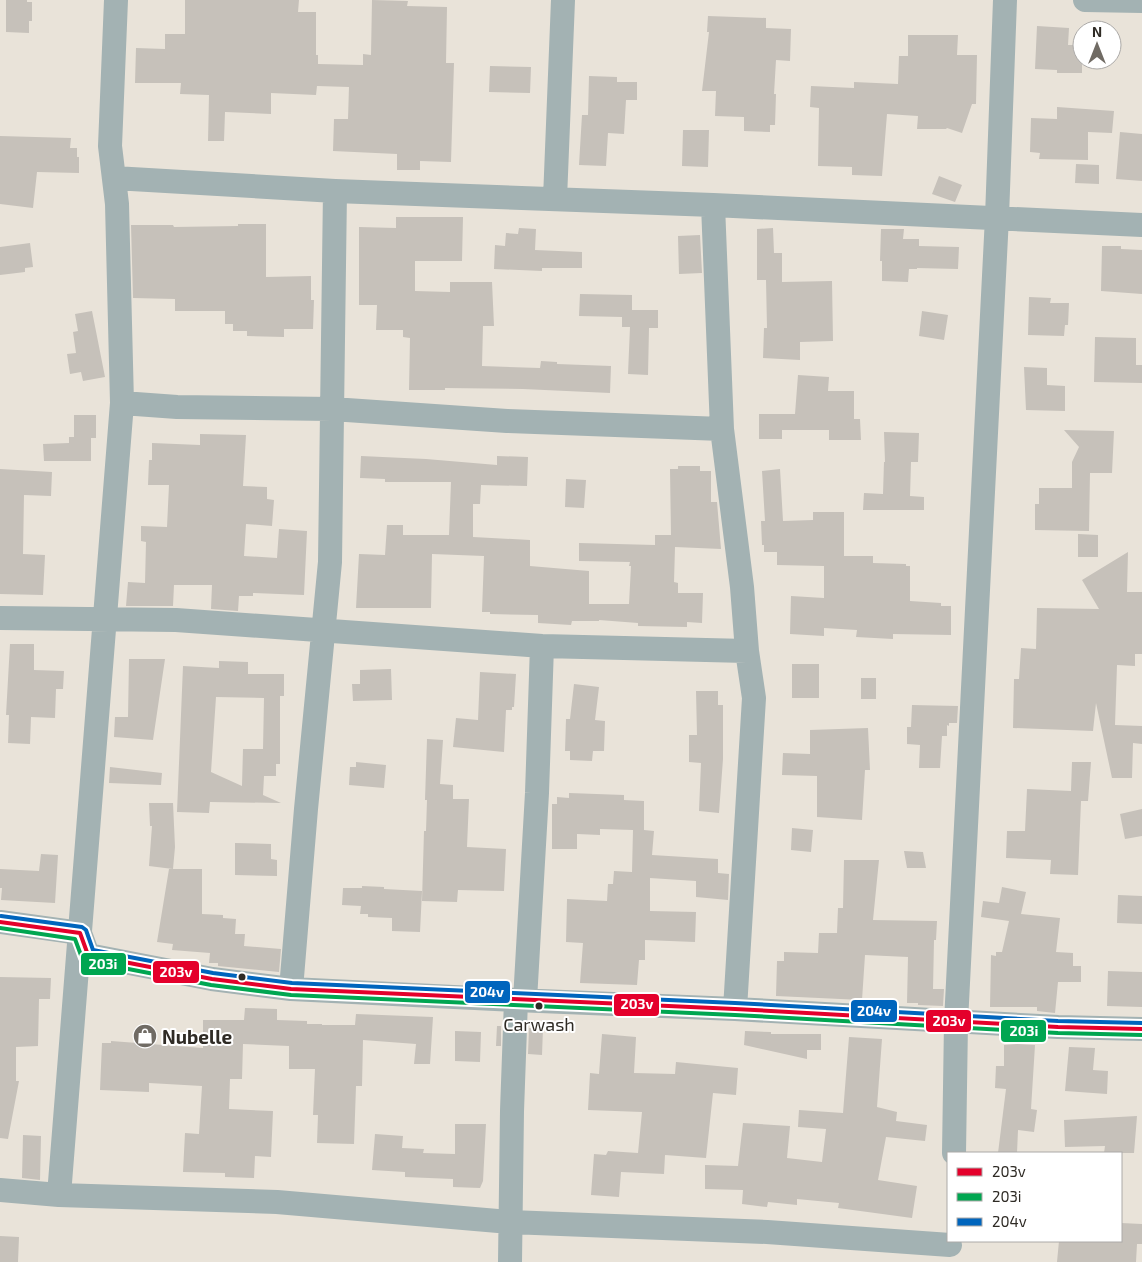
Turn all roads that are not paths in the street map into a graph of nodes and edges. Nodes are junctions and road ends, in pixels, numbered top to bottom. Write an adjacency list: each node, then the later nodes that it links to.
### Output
1 (116, 0): 6 (street)
2 (563, 0): 8 (street)
3 (1006, 0): 10 (street)
4 (1085, 0): 5 (street)
5 (1142, 1)
6 (114, 178): 7 (street); 12 (street)
7 (335, 191): 8 (street); 13 (street)
8 (555, 199): 9 (street)
9 (713, 204): 10 (street); 14 (street)
10 (997, 217): 11 (street); 25 (street)
11 (1142, 225)
12 (122, 403): 13 (street); 16 (street)
13 (332, 409): 14 (street); 17 (street)
14 (722, 428): 19 (street)
15 (0, 618): 16 (street)
16 (105, 620): 17 (street); 21 (street)
17 (323, 630): 18 (street); 22 (street)
18 (542, 646): 19 (street); 23 (street)
19 (747, 652): 24 (street)
20 (0, 922): 21 (street)
21 (80, 934): 22 (street); 29 (street)
22 (291, 989): 23 (street)
23 (521, 1000): 24 (street); 30 (street)
24 (735, 1009): 25 (street)
25 (956, 1022): 26 (street); 27 (street)
26 (1142, 1029)
27 (954, 1152)
28 (0, 1190): 29 (street)
29 (59, 1195): 30 (street)
30 (510, 1222): 31 (street); 32 (street)
31 (950, 1249)
32 (510, 1262)

